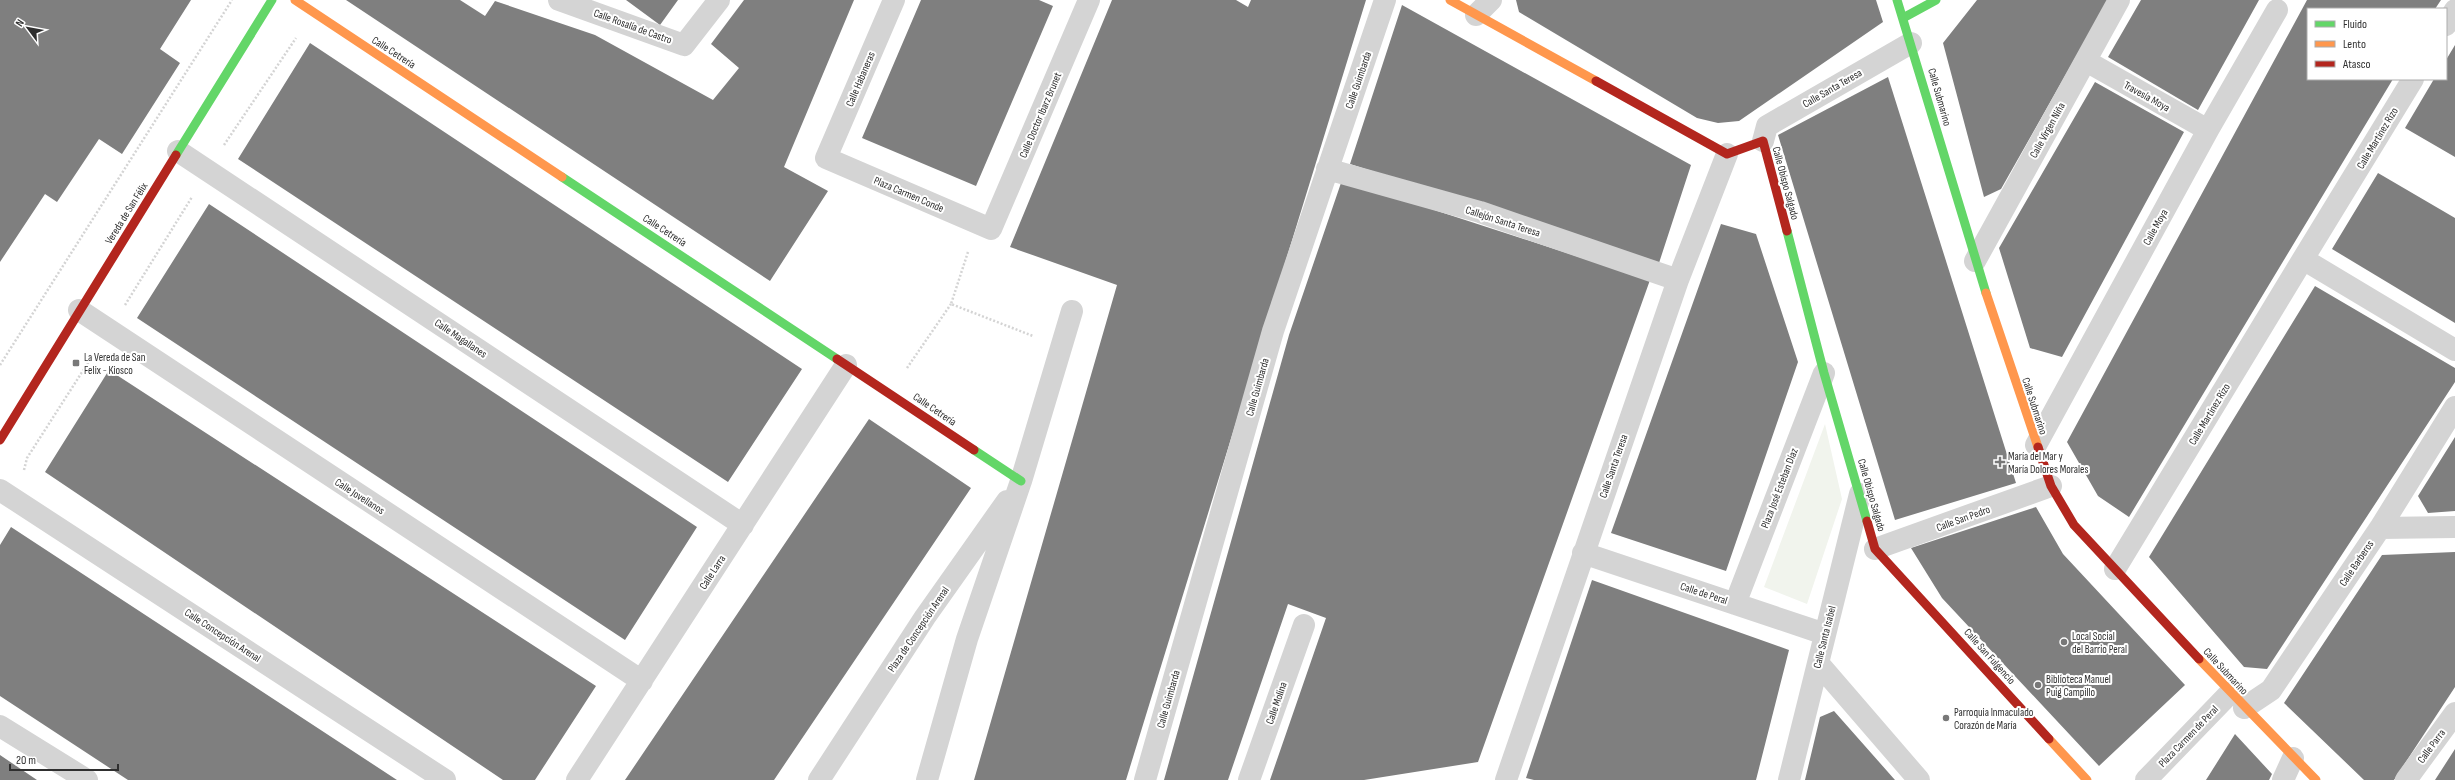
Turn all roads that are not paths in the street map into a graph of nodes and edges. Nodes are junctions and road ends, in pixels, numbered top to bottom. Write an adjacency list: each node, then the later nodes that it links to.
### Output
1 (272, 0): 22 (street, Vereda de San Félix)
2 (295, 0): 33 (street, Calle Cetrería)
3 (559, 0): 4 (street, Calle Rosalía de Castro)
4 (719, 0)
5 (894, 0): 24 (street, Calle Habaneras)
6 (1089, 0): 26 (street, Calle Doctor Ibarz Brunet)
7 (1385, 0): 25 (street, Calle Guimbarda)
8 (1450, 0): 12 (street)
9 (1897, 0): 15 (street, Calle Submarino)
10 (1936, 0): 15 (street)
11 (2119, 0): 18 (street, Calle Virgen Niña)
12 (1484, 7): 23 (street)
13 (2277, 10): 20 (street, Calle Moya)
14 (2455, 10): 16 (street)
15 (1904, 18): 17 (street, Calle Submarino)
16 (2447, 23)
17 (1911, 43): 21 (street, Calle Santa Teresa); 28 (street, Calle Submarino)
18 (2086, 61): 20 (street, Travesía Moya); 28 (street, Calle Virgen Niña)
19 (2412, 80): 27 (street, Calle Martínez Rizo)
20 (2208, 130): 37 (street, Calle Moya)
21 (1763, 141): 23 (street, Calle Obispo Salgado); 34 (street, Calle Obispo Salgado)
22 (178, 151): 30 (street, Vereda de San Félix); 42 (street, Calle Magallanes)
23 (1727, 154): 29 (street, Calle Santa Teresa)
24 (826, 158): 26 (street, Plaza Carmen Conde)
25 (1326, 169): 29 (street, Callejón Santa Teresa); 62 (street, Calle Guimbarda)
26 (990, 229)
27 (2303, 259): 32 (street); 47 (street, Calle Martínez Rizo)
28 (1975, 261): 37 (street, Calle Submarino)
29 (1678, 280): 46 (street, Calle Santa Teresa)
30 (79, 310): 36 (street, Vereda de San Félix); 52 (street, Calle Jovellanos)
31 (1072, 311): 38 (street, Plaza de Concepción Arenal)
32 (2455, 350)
33 (846, 365): 38 (street, Calle Cetrería); 42 (street, Calle Larra)
34 (1824, 373): 40 (street, Calle Obispo Salgado); 48 (street, Plaza José Esteban Díaz)
35 (2455, 407): 44 (street, Calle Barberos)
36 (2, 434)
37 (2036, 445): 39 (street, Calle Submarino)
38 (1021, 481): 60 (street, Plaza de Concepción Arenal); 61 (street, Plaza de Concepción Arenal)
39 (2050, 486): 45 (street, Calle San Pedro); 47 (street, Calle Submarino)
40 (1860, 494): 45 (street, Calle Obispo Salgado); 50 (street, Calle Santa Isabel)
41 (7, 495): 58 (street, Calle Concepción Arenal)
42 (743, 525): 52 (street, Calle Larra)
43 (2455, 527): 44 (street)
44 (2380, 528): 53 (street, Calle Barberos)
45 (1875, 549): 67 (street, Calle San Fulgencio)
46 (1583, 553): 48 (street, Calle de Peral); 64 (street, Calle Santa Teresa)
47 (2115, 569): 53 (street, Calle Submarino)
48 (1735, 604): 50 (street, Calle de Peral)
49 (1304, 625): 63 (street, Calle Molina)
50 (1825, 634): 51 (street, Calle Santa Isabel)
51 (1818, 663): 65 (street, Calle Santa Isabel); 66 (street)
52 (642, 681): 59 (street, Calle Larra)
53 (2237, 700): 56 (street, Calle Submarino); 68 (street, Plaza Carmen de Peral)
54 (2455, 713): 71 (street, Calle Parra)
55 (0, 726): 57 (street)
56 (2293, 758): 69 (street); 70 (street, Calle Submarino)
57 (76, 777)
58 (445, 780)
59 (577, 780)
60 (819, 780)
61 (927, 780)
62 (1145, 780)
63 (1249, 780)
64 (1506, 780)
65 (1789, 780)
66 (1919, 780)
67 (2087, 780)
68 (2146, 780)
69 (2283, 780)
70 (2316, 780)
71 (2406, 780)

